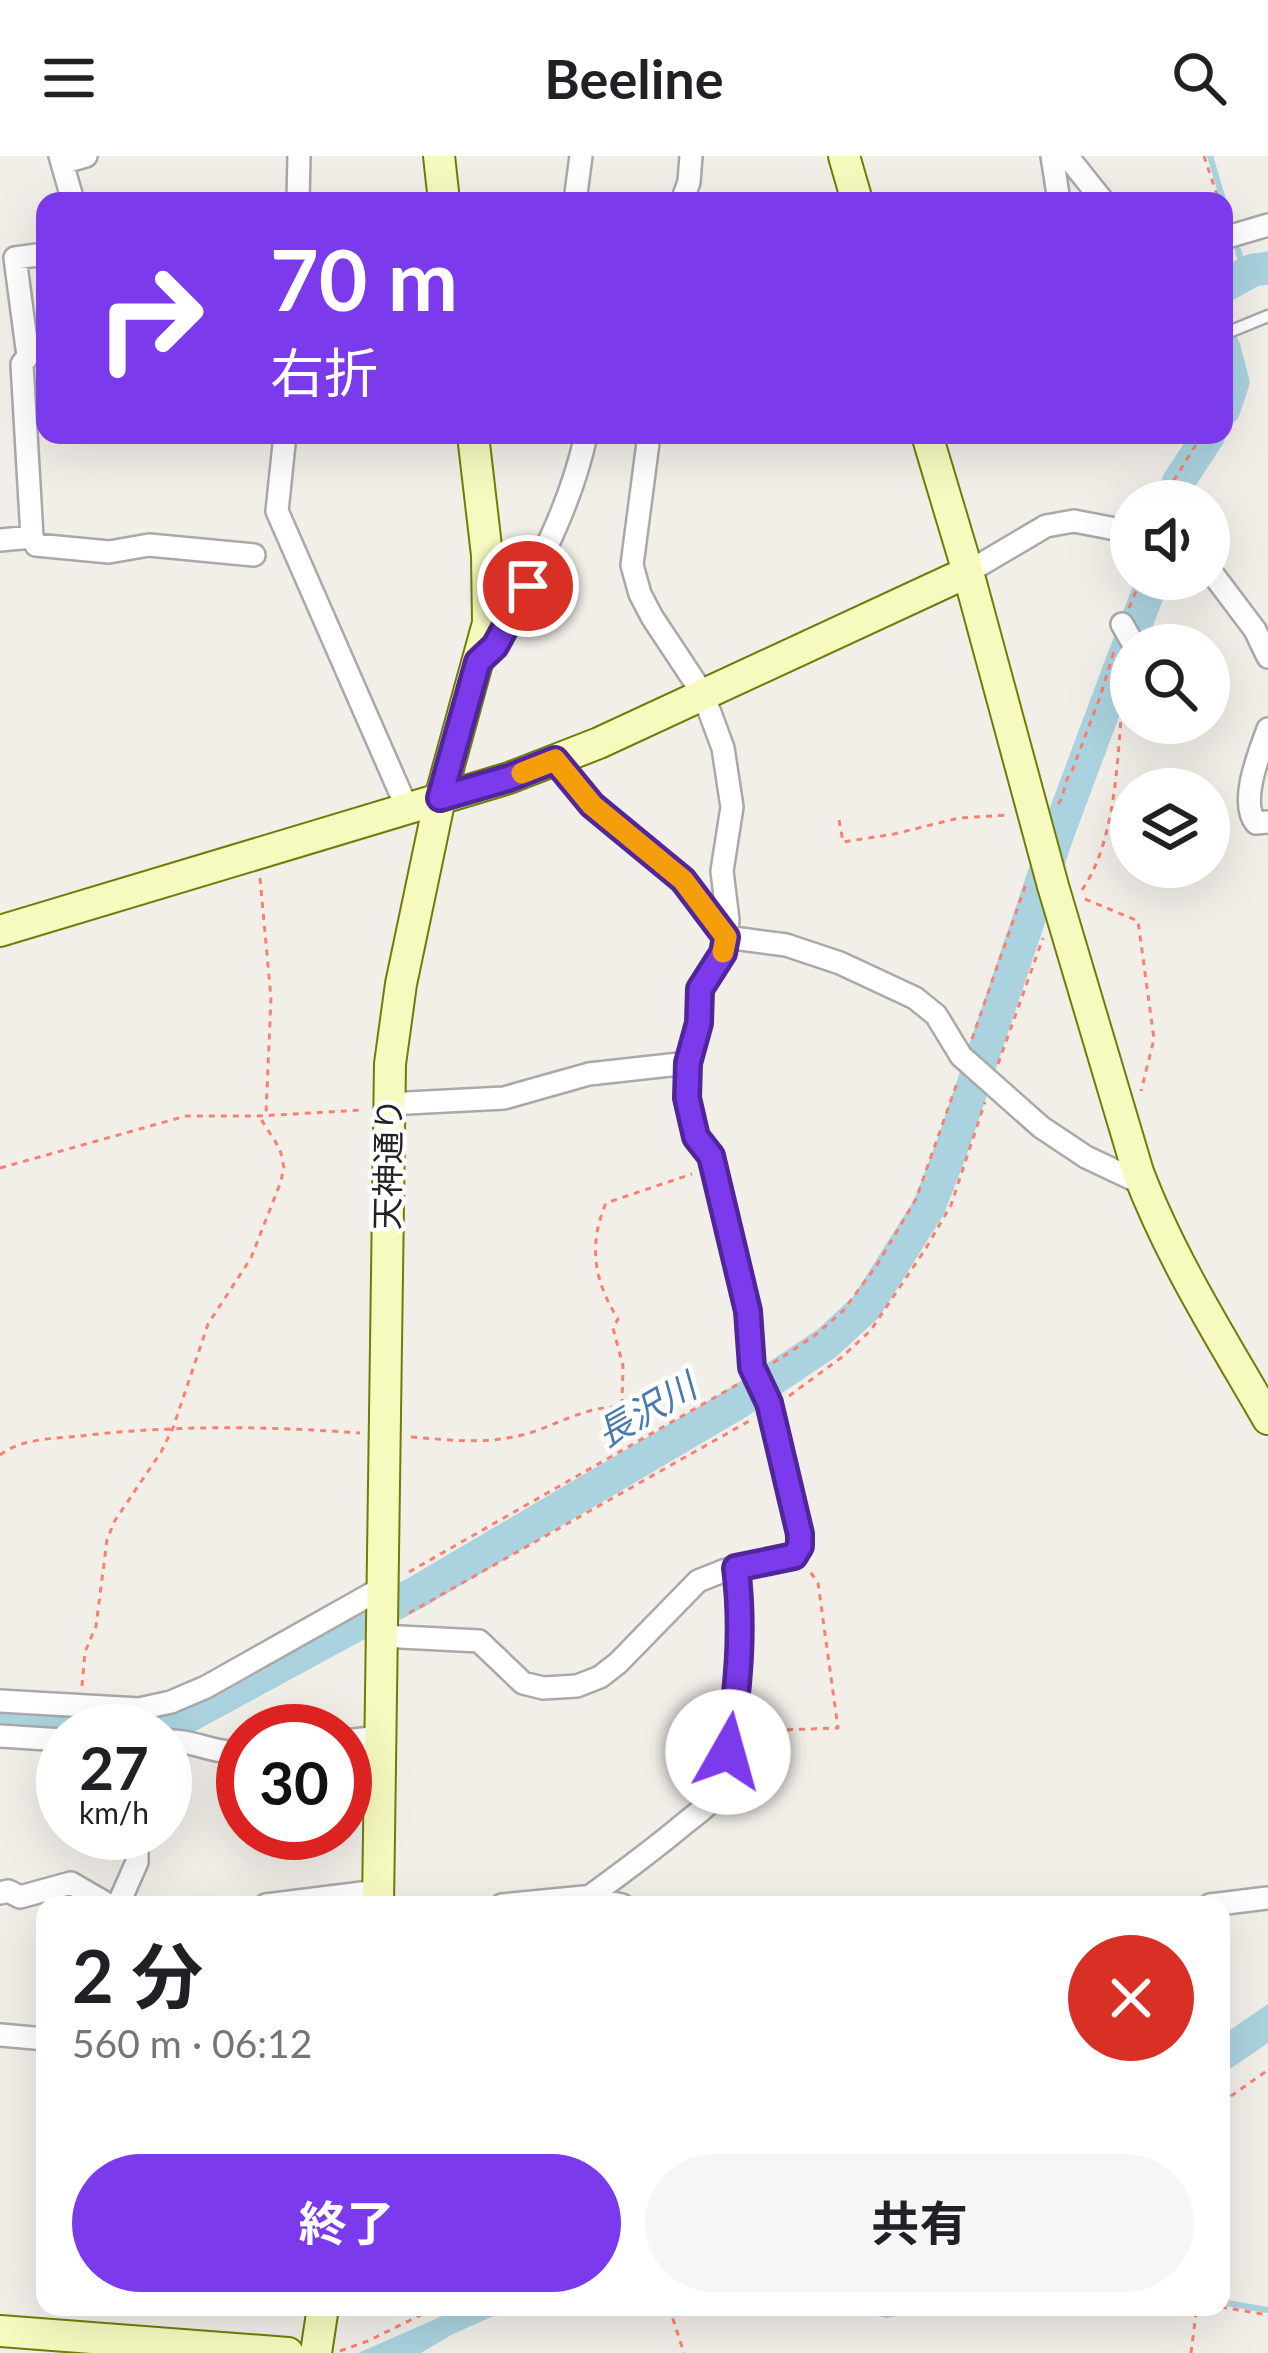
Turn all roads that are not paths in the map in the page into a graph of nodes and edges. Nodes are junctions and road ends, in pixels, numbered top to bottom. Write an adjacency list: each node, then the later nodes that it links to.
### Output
1 (86, 156): 9 (street)
2 (299, 156): 11 (street)
3 (439, 156): 12 (street)
4 (581, 156): 13 (street)
5 (692, 156): 14 (street)
6 (844, 156): 15 (street)
7 (1052, 156): 16 (street)
8 (1067, 156): 17 (street)
9 (61, 159): 10 (street)
10 (70, 192)
11 (298, 192)
12 (443, 192)
13 (576, 192)
14 (685, 192)
15 (854, 192)
16 (1058, 192)
17 (1096, 192)
18 (1268, 225): 19 (street)
19 (1233, 235)
20 (8, 260): 29 (street)
21 (1268, 316): 22 (lane)
22 (1233, 330)
23 (284, 444): 40 (street)
24 (473, 444): 35 (street, 天神通り)
25 (584, 444): 35 (street)
26 (648, 444): 36 (street)
27 (930, 444): 32 (street)
28 (1110, 528): 32 (street)
29 (32, 537): 30 (street); 31 (street)
30 (0, 539)
31 (254, 555)
32 (968, 572): 36 (street); 46 (street)
33 (1230, 596): 34 (street)
34 (1268, 653)
35 (478, 662): 39 (street, 天神通り)
36 (703, 694): 38 (street); 43 (street)
37 (1268, 729): 41 (street)
38 (555, 760): 39 (street); 43 (street)
39 (440, 798): 40 (street); 45 (street, 天神通り)
40 (407, 808): 42 (street)
41 (1268, 823)
42 (0, 931)
43 (726, 937): 44 (street); 46 (street)
44 (688, 1063): 45 (street); 48 (street)
45 (388, 1107): 49 (street, 天神通り)
46 (1143, 1184): 47 (street)
47 (1268, 1419)
48 (736, 1568): 50 (street); 63 (street)
49 (382, 1588): 50 (street, 天神通り); 53 (street)
50 (381, 1630): 55 (street, 天神通り)
51 (0, 1701): 52 (street)
52 (48, 1704)
53 (167, 1704)
54 (0, 1736): 56 (street)
55 (380, 1737): 57 (street); 62 (street, 天神通り)
56 (36, 1738)
57 (372, 1738)
58 (136, 1860): 61 (street)
59 (0, 1893): 60 (street)
60 (97, 1896)
61 (118, 1896)
62 (378, 1896)
63 (591, 1896)
64 (1268, 1898): 65 (street)
65 (1230, 1903)
66 (0, 2036): 67 (street)
67 (36, 2038)
68 (322, 2316): 71 (street)
69 (0, 2331): 70 (street)
70 (288, 2353)
71 (316, 2353)

